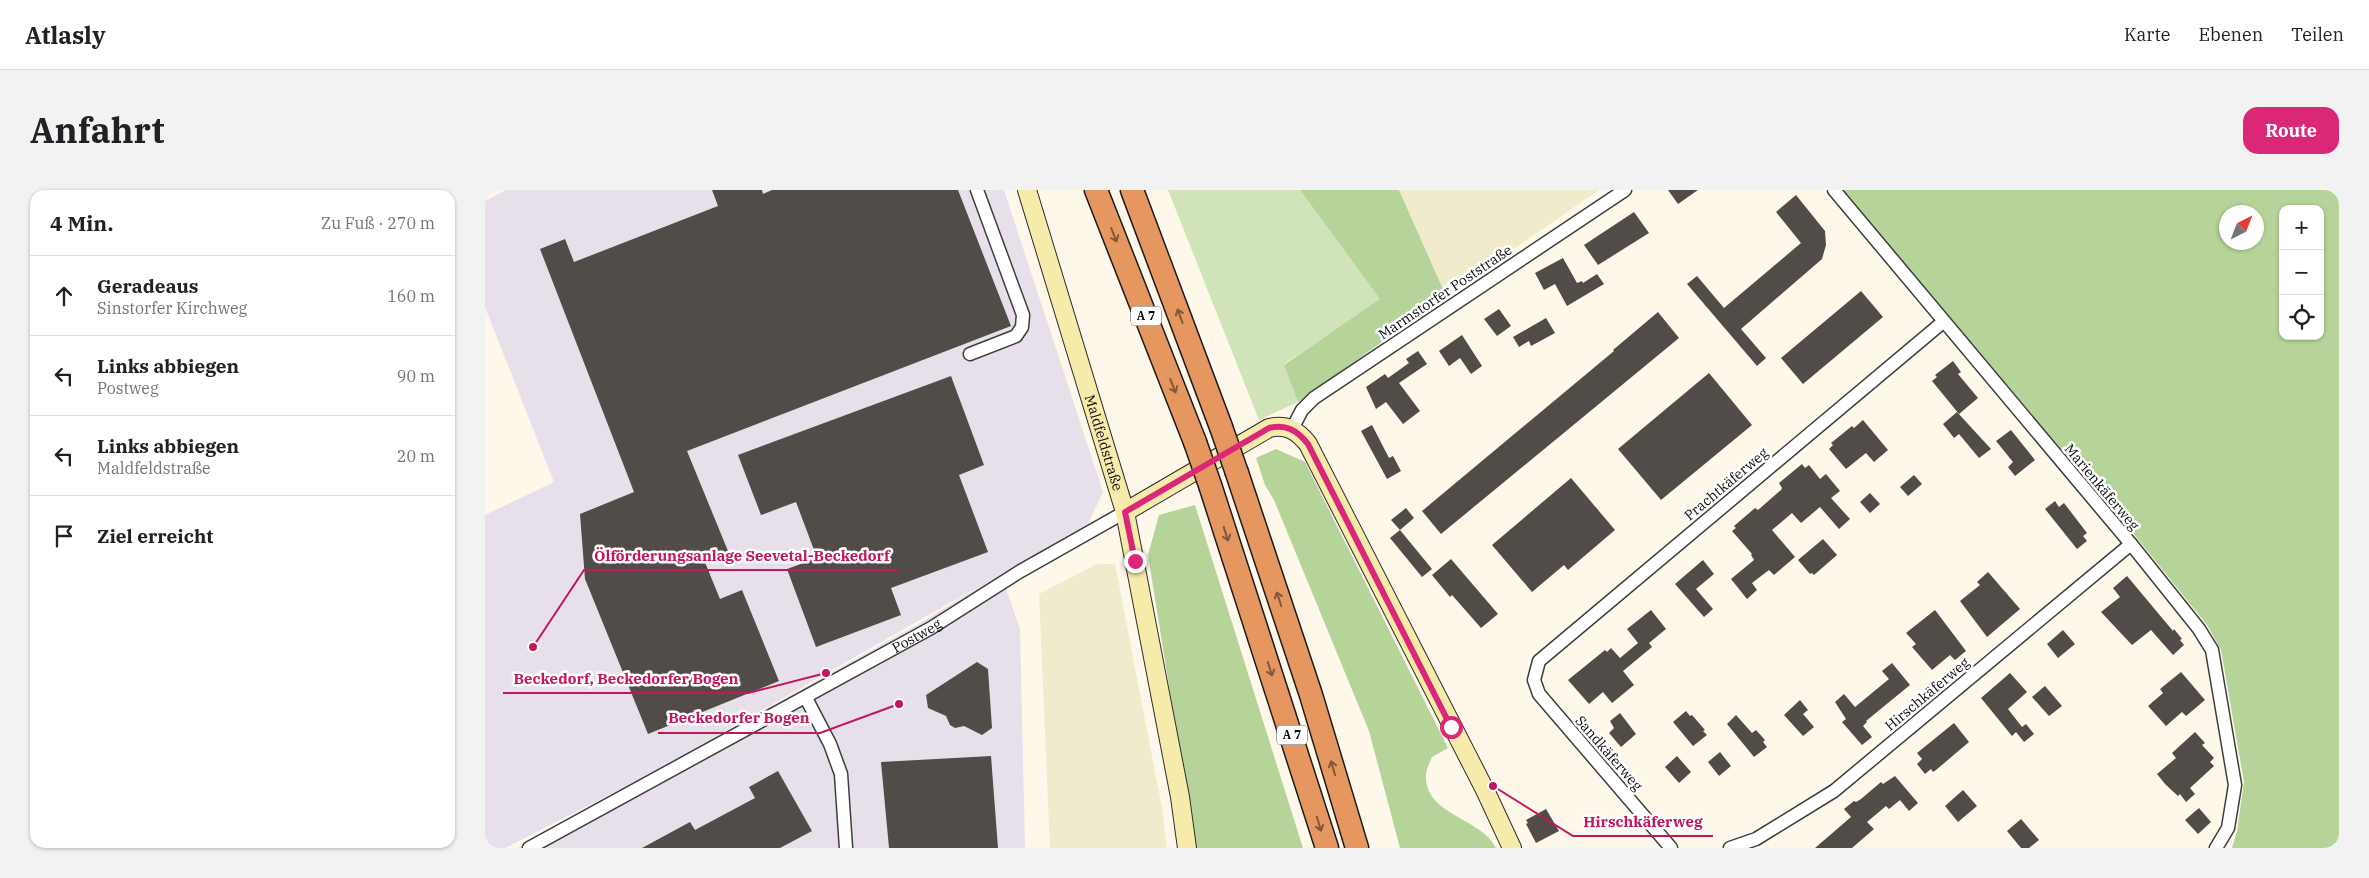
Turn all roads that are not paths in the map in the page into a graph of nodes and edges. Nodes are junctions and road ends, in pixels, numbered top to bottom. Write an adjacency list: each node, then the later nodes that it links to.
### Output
1 (977, 190): 8 (street)
2 (1027, 190): 10 (main road, Maldfeldstraße)
3 (1096, 190): 17 (highway, A 7, one-way to 17, bridge)
4 (1132, 190): 18 (highway, A 7, one-way to 4, bridge)
5 (1625, 190): 9 (street, Marmstorfer Poststraße)
6 (1834, 190): 7 (street, Marienkäferweg)
7 (1943, 322): 11 (street, Marienkäferweg); 12 (street, Prachtkäferweg)
8 (970, 354)
9 (1296, 432): 10 (main road, Postweg); 19 (main road)
10 (1125, 512): 13 (street, Postweg); 16 (main road, Maldfeldstraße)
11 (2131, 544): 21 (street, Hirschkäferweg); 22 (street, Marienkäferweg)
12 (1535, 674): 20 (street, Sandkäferweg)
13 (806, 698): 14 (street, Postweg); 15 (street)
14 (529, 848)
15 (846, 848)
16 (1187, 848)
17 (1327, 848)
18 (1357, 848)
19 (1512, 848)
20 (1671, 848)
21 (1730, 848)
22 (2216, 848)

